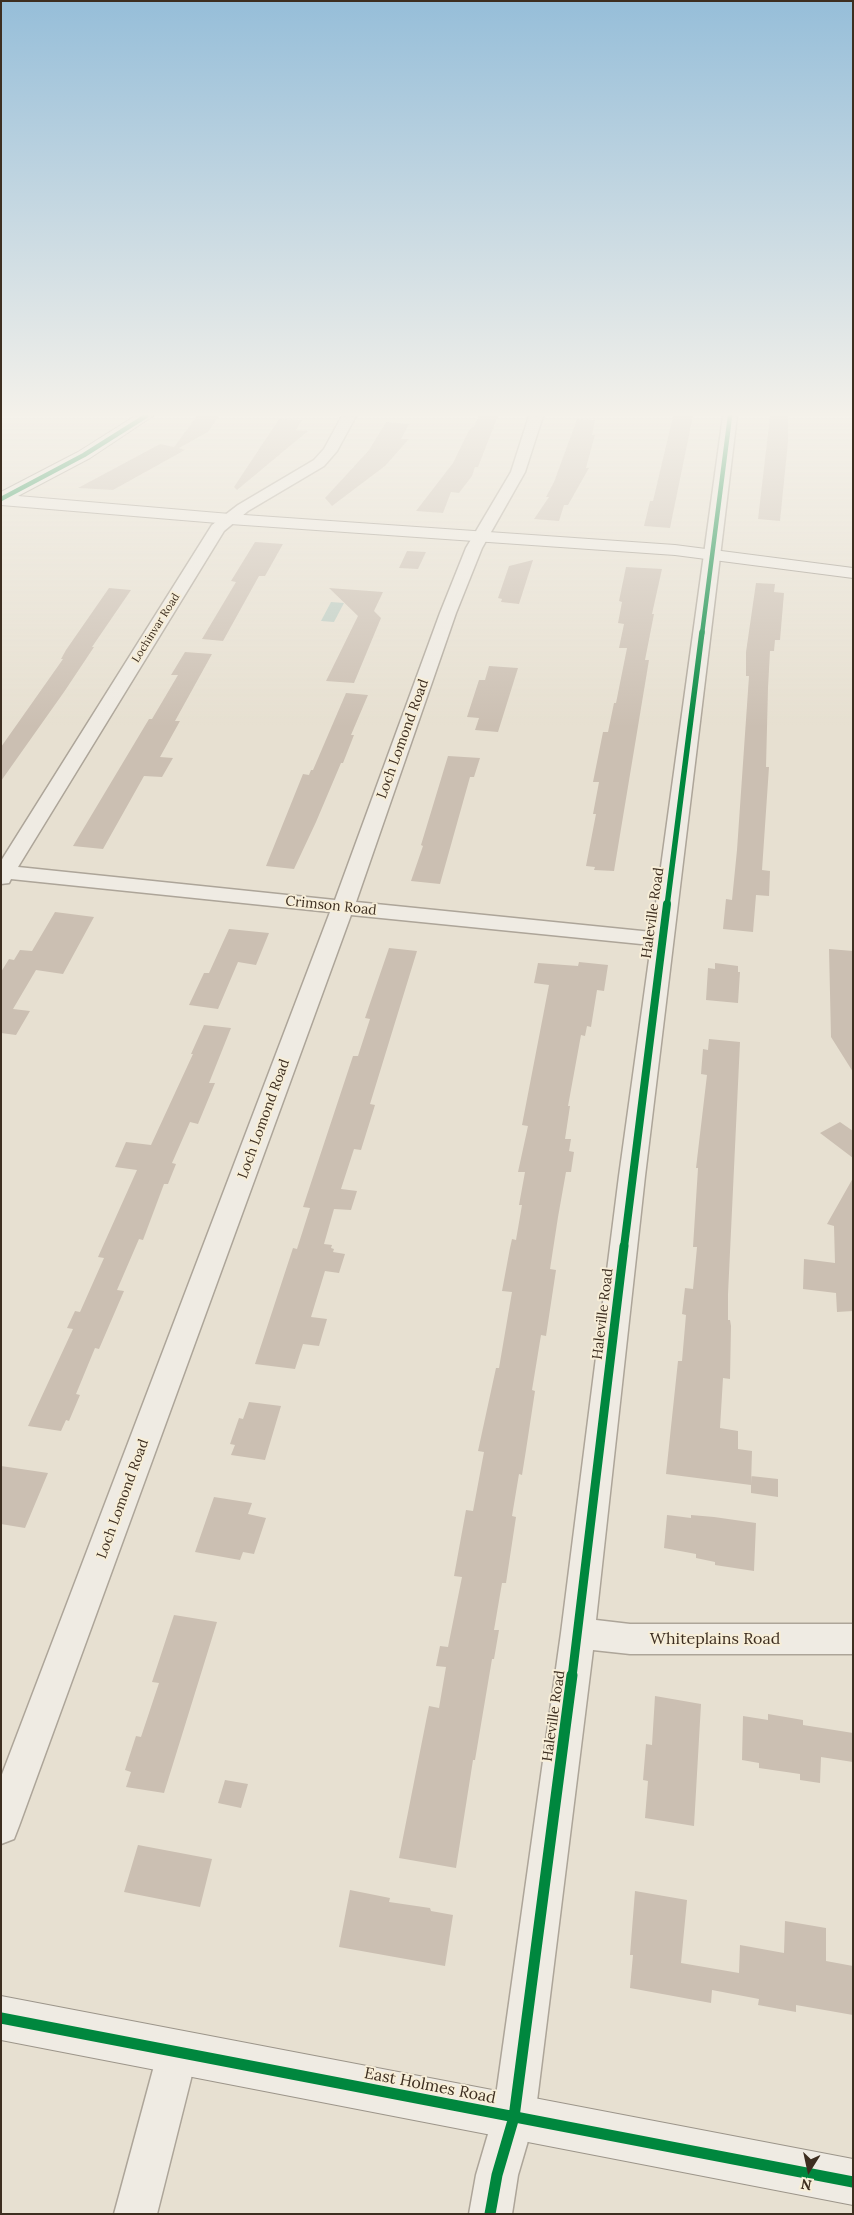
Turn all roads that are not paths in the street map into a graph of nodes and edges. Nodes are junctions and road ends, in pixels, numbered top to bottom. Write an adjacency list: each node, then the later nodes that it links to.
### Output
1 (230, 519): 8 (street, Lochinvar Road)
2 (235, 519): 5 (street)
3 (492, 519): 5 (street, Loch Lomond Road)
4 (716, 519): 6 (street, Haleville Road)
5 (481, 536): 6 (street); 9 (street, Loch Lomond Road)
6 (712, 553): 7 (street); 10 (street, Haleville Road)
7 (853, 573)
8 (3, 874): 9 (street, Crimson Road)
9 (343, 907): 10 (street, Crimson Road); 13 (street, Loch Lomond Road)
10 (662, 940): 11 (street, Haleville Road)
11 (578, 1633): 12 (street, Whiteplains Road); 16 (street, Haleville Road)
12 (853, 1639)
13 (1, 1826)
14 (1, 2018): 15 (street, East Holmes Road)
15 (178, 2051): 16 (street, East Holmes Road); 18 (street)
16 (514, 2116): 17 (street, East Holmes Road); 19 (street, Haleville Road)
17 (853, 2182)
18 (135, 2214)
19 (490, 2214)

